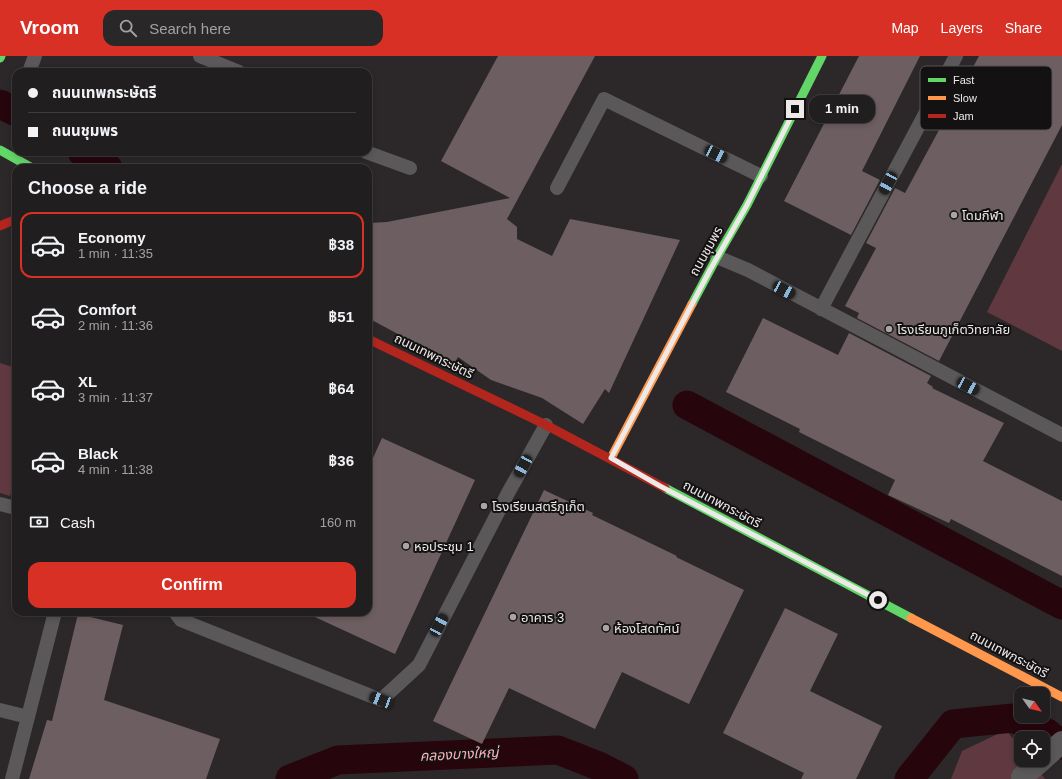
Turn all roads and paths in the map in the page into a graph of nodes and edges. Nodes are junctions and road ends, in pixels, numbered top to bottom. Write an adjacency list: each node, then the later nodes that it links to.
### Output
1 (35, 56): 6 (lane)
2 (200, 56): 7 (lane)
3 (822, 56): 13 (main road, ถนนชุมพร)
4 (956, 56): 5 (lane)
5 (951, 66)
6 (30, 68)
7 (229, 68)
8 (920, 123): 18 (lane)
9 (0, 150): 11 (main road)
10 (372, 154): 12 (lane)
11 (25, 164)
12 (410, 168)
13 (761, 176): 14 (lane); 17 (main road, ถนนชุมพร)
14 (557, 188)
15 (12, 221): 16 (main road)
16 (0, 226)
17 (717, 257): 18 (lane); 22 (main road, ถนนชุมพร)
18 (821, 309): 21 (lane)
19 (372, 341): 20 (main road, ถนนเทพกระษัตรี)
20 (546, 425): 22 (main road, ถนนเทพกระษัตรี); 26 (lane)
21 (1062, 435)
22 (611, 458): 27 (main road, ถนนเทพกระษัตรี)
23 (0, 504): 24 (lane)
24 (12, 507)
25 (54, 616): 29 (lane)
26 (178, 616)
27 (1062, 697)
28 (0, 710): 29 (lane)
29 (28, 718): 34 (lane)
30 (1062, 742): 31 (street)
31 (1050, 752)
32 (1034, 767): 33 (street)
33 (1022, 778)
34 (12, 779)

